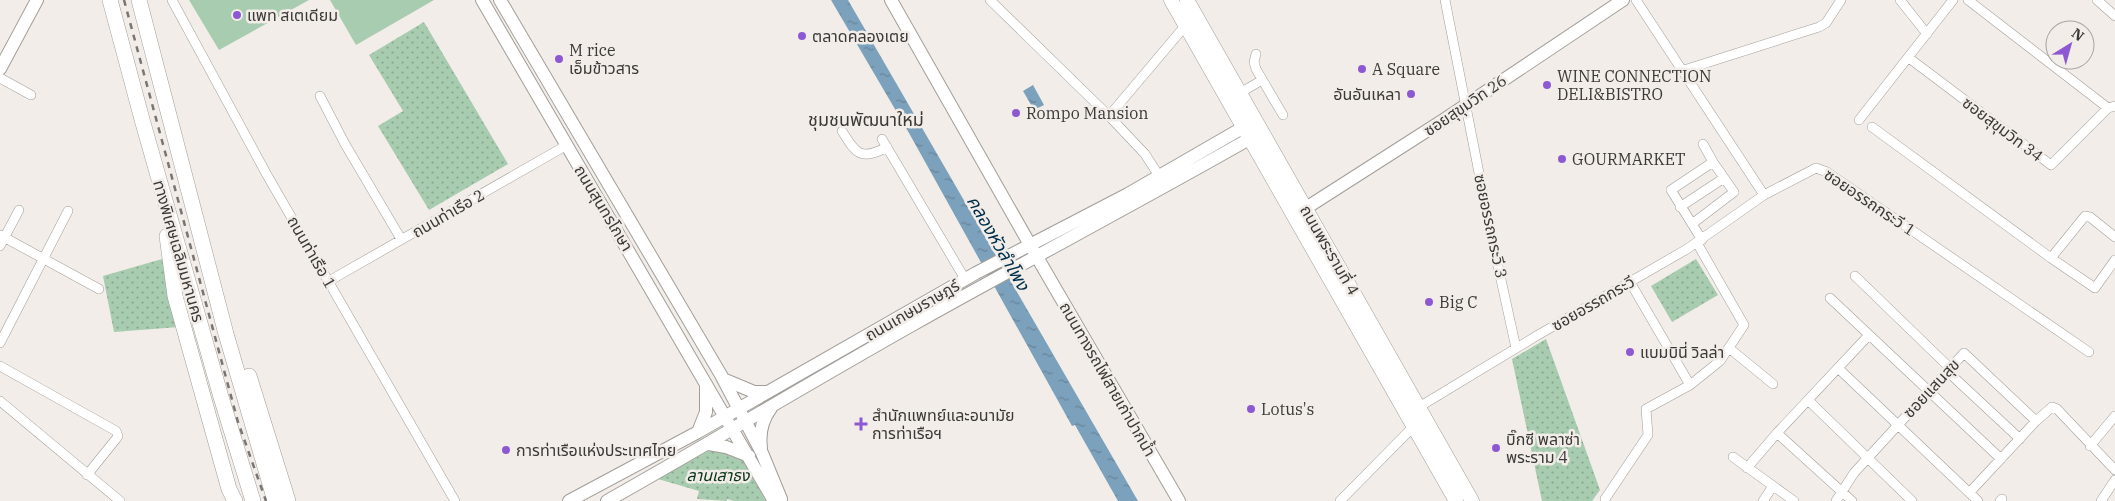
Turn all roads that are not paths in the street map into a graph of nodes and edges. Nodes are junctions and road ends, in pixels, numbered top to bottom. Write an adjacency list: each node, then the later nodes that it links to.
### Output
1 (37, 0): 24 (street)
2 (110, 0): 43 (highway, ทางพิเศษเฉลิมมหานคร)
3 (138, 0): 64 (highway, ทางพิเศษเฉลิมมหานคร)
4 (172, 0): 65 (street, ถนนท่าเรือ 1)
5 (482, 0): 41 (street, ถนนสุนทรโกษา)
6 (500, 0): 79 (street, ถนนสุนทรโกษา)
7 (891, 0): 57 (street)
8 (990, 0): 34 (street)
9 (1171, 0): 20 (main road, ถนนพระรามที่ 4)
10 (1445, 0): 31 (street, ซอยอรรถกระวี 3)
11 (1623, 0): 31 (street, ซอยสุขุมวิท 26)
12 (1636, 0): 25 (street)
13 (1841, 0): 25 (street)
14 (1900, 0): 21 (street)
15 (1953, 0): 21 (street)
16 (1968, 0): 32 (street)
17 (2097, 0): 19 (street)
18 (1188, 1): 28 (main road, ถนนพระรามที่ 4)
19 (2115, 16)
20 (1185, 26): 34 (street); 39 (main road, ถนนพระรามที่ 4)
21 (1927, 34): 23 (street)
22 (1256, 54): 27 (street)
23 (1909, 58): 32 (street, ซอยสุขุมวิท 34); 35 (street)
24 (0, 69)
25 (1681, 71): 46 (street)
26 (0, 78): 29 (street)
27 (1262, 80): 28 (street); 33 (street)
28 (1240, 93): 36 (main road, ถนนพระรามที่ 4)
29 (31, 95)
30 (320, 96): 55 (street)
31 (1466, 104): 49 (street, ซอยสุขุมวิท 26); 73 (street, ซอยอรรถกระวี 3)
32 (2112, 107)
33 (1283, 115)
34 (1109, 116): 44 (street)
35 (1859, 120)
36 (1259, 126): 39 (street, ถนนเกษมราษฎร์); 49 (main road, ถนนพระรามที่ 4)
37 (1872, 127): 59 (street)
38 (842, 132): 62 (street)
39 (1246, 133): 44 (street, ถนนเกษมราษฎร์); 47 (street, ถนนเกษมราษฎร์); 90 (main road, ถนนพระรามที่ 4)
40 (1704, 144): 42 (street)
41 (567, 145): 55 (street, ถนนท่าเรือ 2); 80 (street, ถนนสุนทรโกษา)
42 (1713, 162): 45 (street); 48 (street)
43 (158, 175): 112 (highway); 115 (highway, ทางพิเศษเฉลิมมหานคร)
44 (1159, 176): 47 (street, ถนนเกษมราษฎร์)
45 (1724, 178): 48 (street); 52 (street)
46 (1764, 195): 56 (street, ซอยอรรถกระวี); 75 (street, ซอยอรรถกระวี 1)
47 (1130, 199): 57 (street, ถนนเกษมราษฎร์); 58 (street, ถนนเกษมราษฎร์)
48 (1680, 206): 52 (street)
49 (1306, 208): 90 (main road, ถนนพระรามที่ 4)
50 (18, 210): 54 (street)
51 (68, 211): 60 (street)
52 (1692, 224): 56 (street)
53 (2115, 237): 59 (street)
54 (1, 239): 60 (street)
55 (401, 239): 65 (street, ถนนท่าเรือ 2)
56 (1699, 241): 66 (street, ซอยอรรถกระวี); 74 (street)
57 (1030, 245): 58 (street, ถนนทางรถไฟสายเก่าปากน้ำ); 62 (street, ถนนเกษมราษฎร์)
58 (1037, 257): 70 (street, ถนนเกษมราษฎร์); 123 (street, ถนนทางรถไฟสายเก่าปากน้ำ)
59 (2051, 258): 61 (street)
60 (42, 259): 67 (street); 72 (street)
61 (2115, 260)
62 (970, 276): 69 (street, ถนนเกษมราษฎร์)
63 (1855, 276): 78 (street)
64 (212, 281): 116 (highway, ทางพิเศษเฉลิมมหานคร); 117 (highway)
65 (329, 281): 118 (street, ถนนท่าเรือ 1)
66 (1630, 282): 73 (street, ซอยอรรถกระวี); 82 (street)
67 (99, 289)
68 (1830, 298): 71 (street)
69 (889, 323): 70 (street); 84 (street, ถนนเกษมราษฎร์)
70 (896, 335): 87 (street, ถนนเกษมราษฎร์)
71 (1868, 336): 77 (street); 83 (street)
72 (0, 343)
73 (1516, 348): 90 (street, ซอยอรรถกระวี)
74 (1729, 348): 81 (street); 82 (street)
75 (2089, 352)
76 (0, 366): 107 (street)
77 (1839, 369): 86 (street); 94 (street)
78 (1949, 369): 83 (street, ซอยแสนสุข); 93 (street, ซอยแสนสุข); 98 (street)
79 (723, 379): 84 (street); 88 (street, ถนนสุนทรโกษา)
80 (706, 381): 89 (street, ถนนสุนทรโกษา); 96 (street)
81 (1773, 384)
82 (1690, 385): 113 (street)
83 (1930, 390): 94 (street, ซอยแสนสุข); 104 (street)
84 (768, 392): 88 (street, ถนนเกษมราษฎร์)
85 (0, 401): 107 (street)
86 (1809, 401): 97 (street); 103 (street)
87 (774, 404): 92 (street, ถนนเกษมราษฎร์); 101 (street)
88 (740, 408): 89 (street, ถนนเกษมราษฎร์); 92 (street, ถนนสุนทรโกษา)
89 (726, 416): 95 (street, ถนนสุนทรโกษา); 96 (street, ถนนเกษมราษฎร์)
90 (1413, 416): 124 (street, ซอยอรรถกระวี); 125 (main road, ถนนพระรามที่ 4); 126 (main road, ถนนพระรามที่ 4)
91 (2115, 416): 100 (street)
92 (746, 421): 95 (street, ถนนเกษมราษฎร์); 101 (street, ถนนสุนทรโกษา)
93 (2036, 421): 98 (street); 100 (street)
94 (1898, 424): 103 (street, ซอยแสนสุข); 111 (street)
95 (733, 429): 99 (street, ถนนเกษมราษฎร์); 101 (street, ถนนสุนทรโกษา)
96 (698, 432): 119 (street, ถนนเกษมราษฎร์)
97 (1777, 433): 105 (street); 110 (street)
98 (2020, 439): 104 (street)
99 (708, 444): 101 (street); 120 (street, ถนนเกษมราษฎร์)
100 (2090, 446): 106 (street)
101 (755, 454): 121 (street); 122 (street)
102 (1733, 457): 105 (street)
103 (1867, 458): 110 (street, ซอยแสนสุข); 131 (street)
104 (2001, 459): 111 (street)
105 (1746, 468): 109 (street)
106 (2115, 470)
107 (87, 474): 114 (street)
108 (2115, 480): 133 (street)
109 (1773, 486): 127 (street); 128 (street)
110 (1842, 492): 129 (street, ซอยแสนสุข); 130 (street)
111 (1970, 492): 132 (street)
112 (232, 495)
113 (1605, 499)
114 (120, 501)
115 (253, 501)
116 (274, 501)
117 (288, 501)
118 (455, 501)
119 (569, 501)
120 (607, 501)
121 (774, 501)
122 (782, 501)
123 (1179, 501)
124 (1340, 501)
125 (1456, 501)
126 (1472, 501)
127 (1763, 501)
128 (1794, 501)
129 (1836, 501)
130 (1852, 501)
131 (1912, 501)
132 (1978, 501)
133 (2101, 501)

